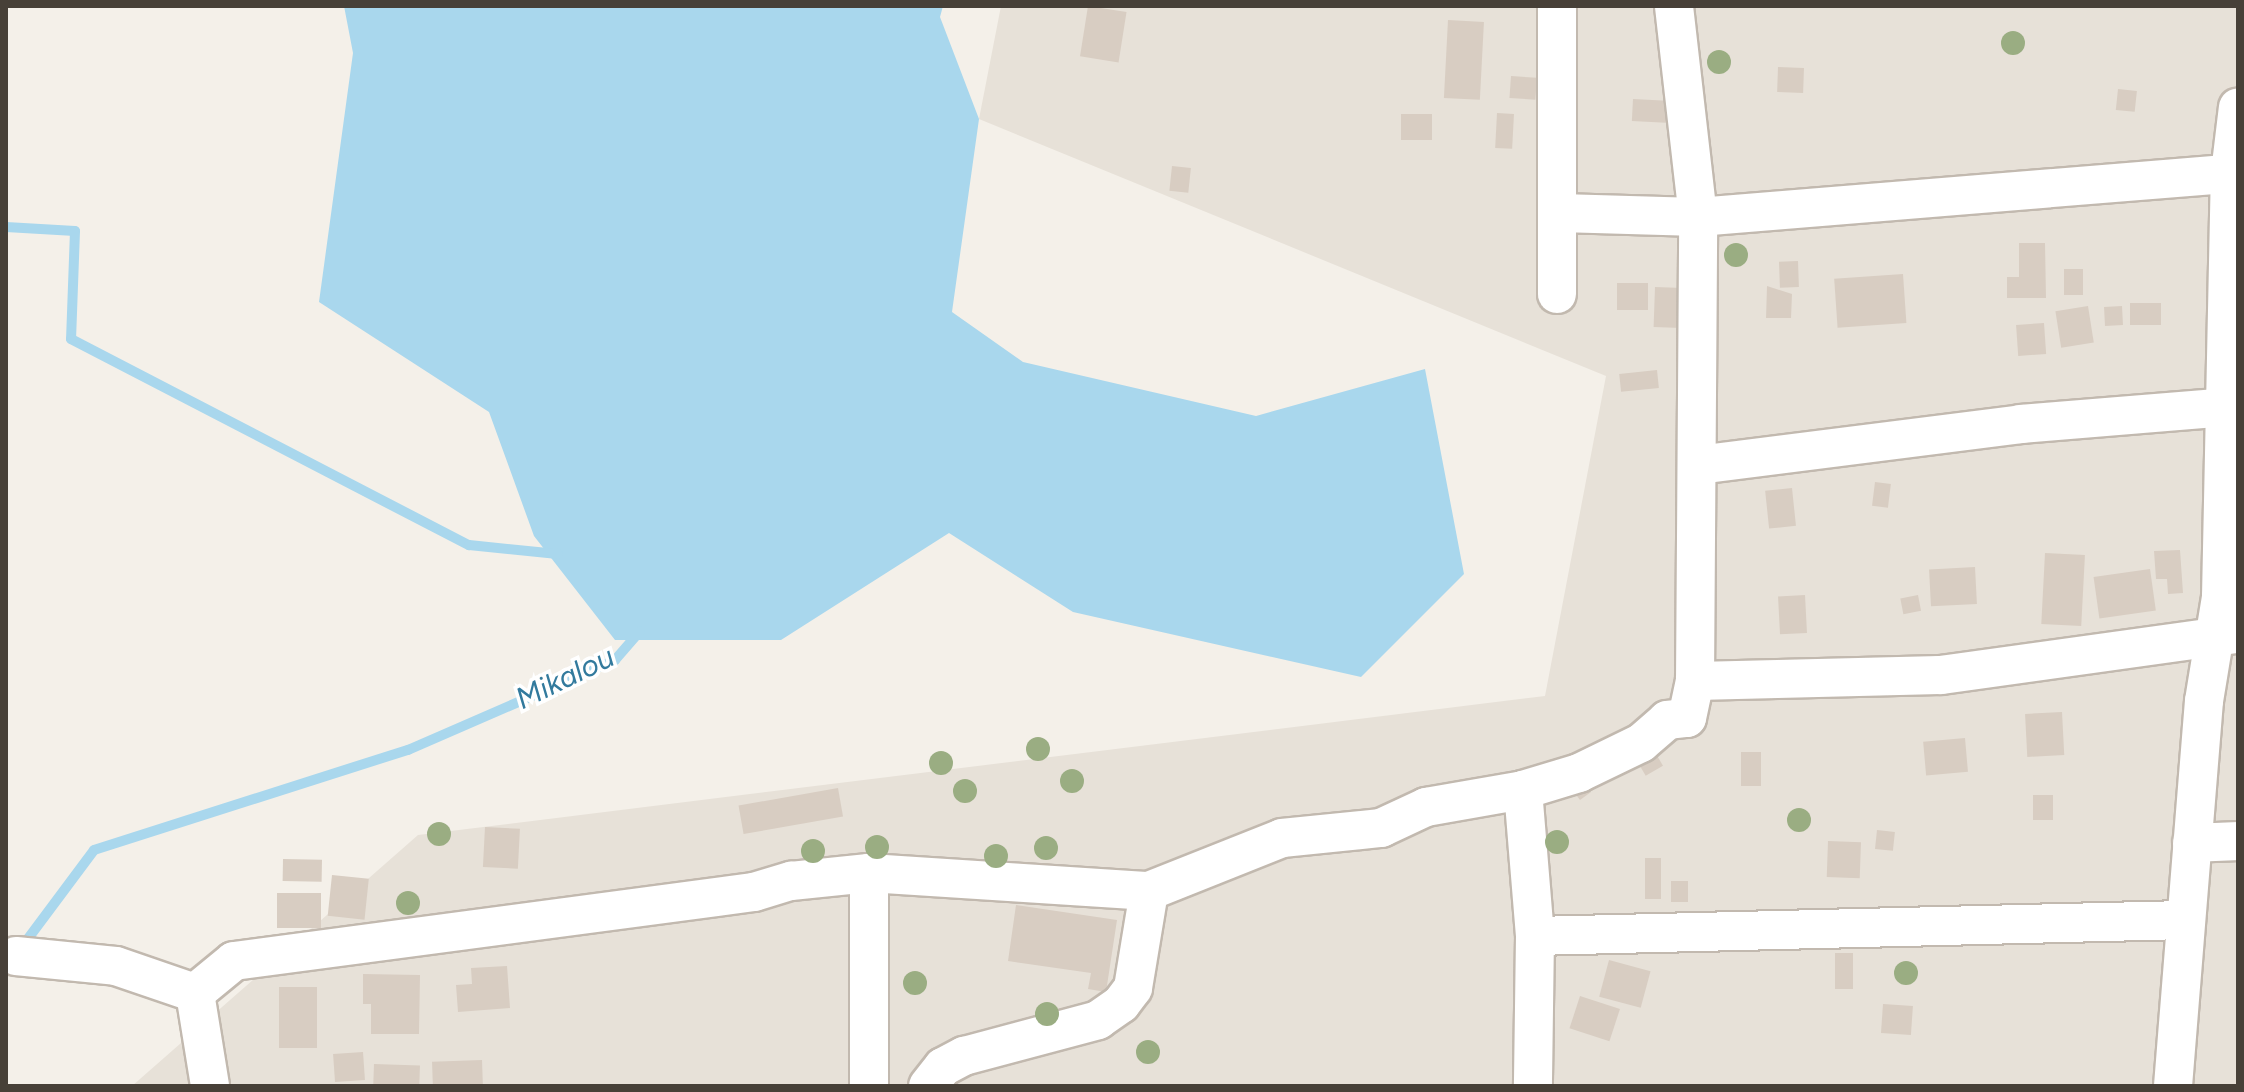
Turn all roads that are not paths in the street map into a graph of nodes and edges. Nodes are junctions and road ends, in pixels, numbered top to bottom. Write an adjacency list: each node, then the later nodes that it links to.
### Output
1 (1557, 6): 5 (street)
2 (1674, 6): 6 (street)
3 (2238, 107): 4 (street)
4 (2234, 173): 6 (street); 8 (street)
5 (1560, 213): 6 (street); 7 (street)
6 (1698, 217): 9 (street)
7 (1557, 294)
8 (2231, 407): 9 (street); 10 (street)
9 (1698, 465): 11 (street)
10 (2226, 635): 11 (street); 14 (street)
11 (1695, 681): 12 (street)
12 (1523, 790): 16 (street); 18 (street)
13 (2238, 841): 14 (street)
14 (2192, 843): 17 (street)
15 (869, 873): 16 (street); 20 (street); 22 (street)
16 (1149, 891): 23 (street)
17 (2186, 920): 18 (street); 25 (street)
18 (1535, 936): 24 (street)
19 (16, 956): 20 (street)
20 (195, 993): 21 (street)
21 (210, 1086)
22 (869, 1086)
23 (928, 1086)
24 (1533, 1086)
25 (2173, 1086)

